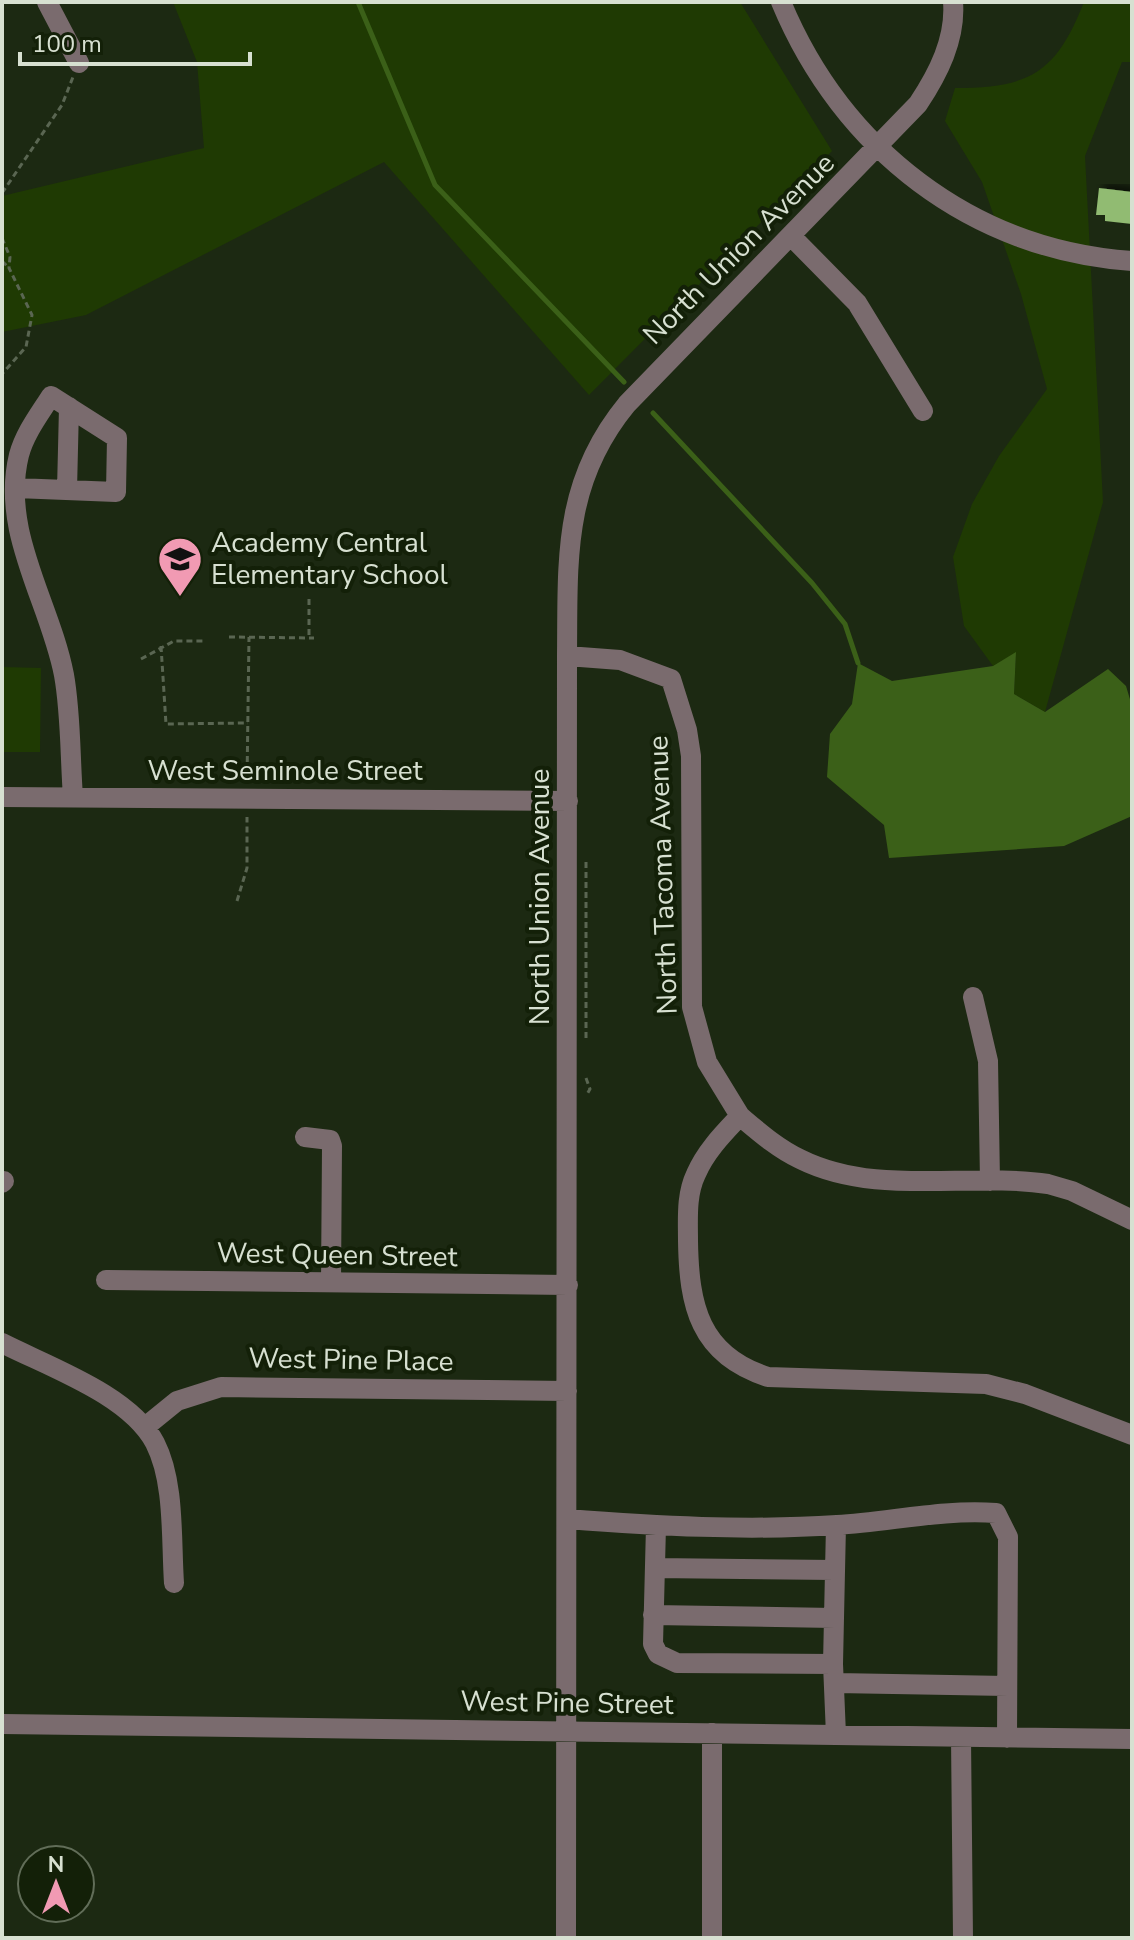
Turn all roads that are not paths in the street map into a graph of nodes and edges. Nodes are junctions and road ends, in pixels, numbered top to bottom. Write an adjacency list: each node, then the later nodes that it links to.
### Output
1 (47, 2): 4 (street)
2 (781, 2): 5 (street, North Union Avenue)
3 (953, 2): 5 (street)
4 (79, 63)
5 (877, 149): 6 (street, North Union Avenue); 7 (street)
6 (791, 236): 9 (street); 12 (street, North Union Avenue)
7 (1132, 261)
8 (69, 407): 10 (street); 11 (street); 11 (street)
9 (923, 411)
10 (16, 488): 11 (street); 14 (street)
11 (67, 490)
12 (567, 656): 15 (street, North Union Avenue); 17 (street, North Tacoma Avenue)
13 (2, 797): 14 (street, West Seminole Street)
14 (73, 797): 15 (street, West Seminole Street)
15 (568, 801): 23 (street, North Union Avenue)
16 (973, 997): 19 (street)
17 (740, 1116): 19 (street); 27 (street)
18 (305, 1137): 22 (street)
19 (990, 1181): 20 (street)
20 (1132, 1220)
21 (106, 1280): 22 (street, West Queen Street)
22 (331, 1283): 23 (street, West Queen Street)
23 (568, 1285): 25 (street, North Union Avenue)
24 (2, 1343): 26 (street)
25 (567, 1391): 26 (street, West Pine Place); 28 (street, North Union Avenue)
26 (145, 1427): 33 (street)
27 (1132, 1435)
28 (567, 1519): 30 (street); 39 (street, North Union Avenue)
29 (836, 1525): 30 (street); 32 (street); 37 (street)
30 (656, 1526): 31 (street)
31 (655, 1568): 32 (street); 34 (street)
32 (835, 1570): 35 (street)
33 (174, 1583)
34 (653, 1615): 35 (street); 36 (street)
35 (834, 1618): 36 (street)
36 (835, 1674): 37 (street); 41 (street)
37 (1007, 1686): 43 (street)
38 (2, 1724): 39 (street, West Pine Street)
39 (565, 1731): 40 (street, West Pine Street); 45 (street, North Union Avenue)
40 (712, 1733): 41 (street, West Pine Street); 46 (street)
41 (836, 1735): 42 (street, West Pine Street)
42 (961, 1737): 43 (street, West Pine Street); 47 (street)
43 (1007, 1738): 44 (street, West Pine Street)
44 (1132, 1739)
45 (566, 1938)
46 (712, 1938)
47 (963, 1938)

